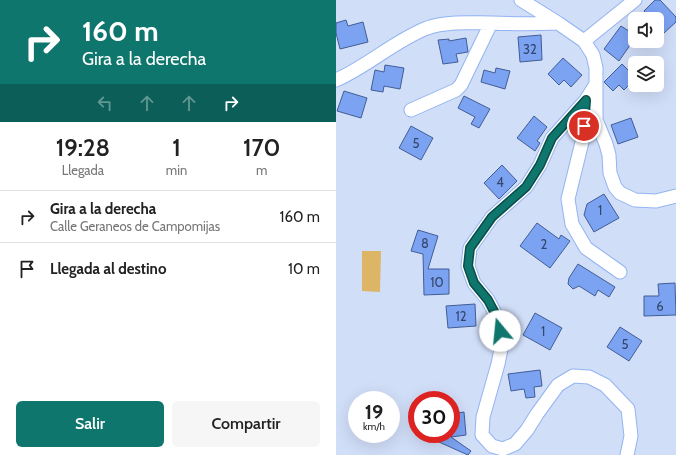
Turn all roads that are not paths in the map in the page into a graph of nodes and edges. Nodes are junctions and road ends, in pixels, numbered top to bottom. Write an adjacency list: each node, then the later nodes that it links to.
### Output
1 (521, 0): 4 (street)
2 (635, 0): 5 (street)
3 (491, 23): 4 (street); 6 (street); 9 (street)
4 (558, 23): 5 (street)
5 (584, 41): 7 (street)
6 (336, 80)
7 (596, 84): 8 (street); 10 (street)
8 (586, 100): 11 (street); 12 (street)
9 (411, 110)
10 (676, 196)
11 (620, 272)
12 (627, 455)

